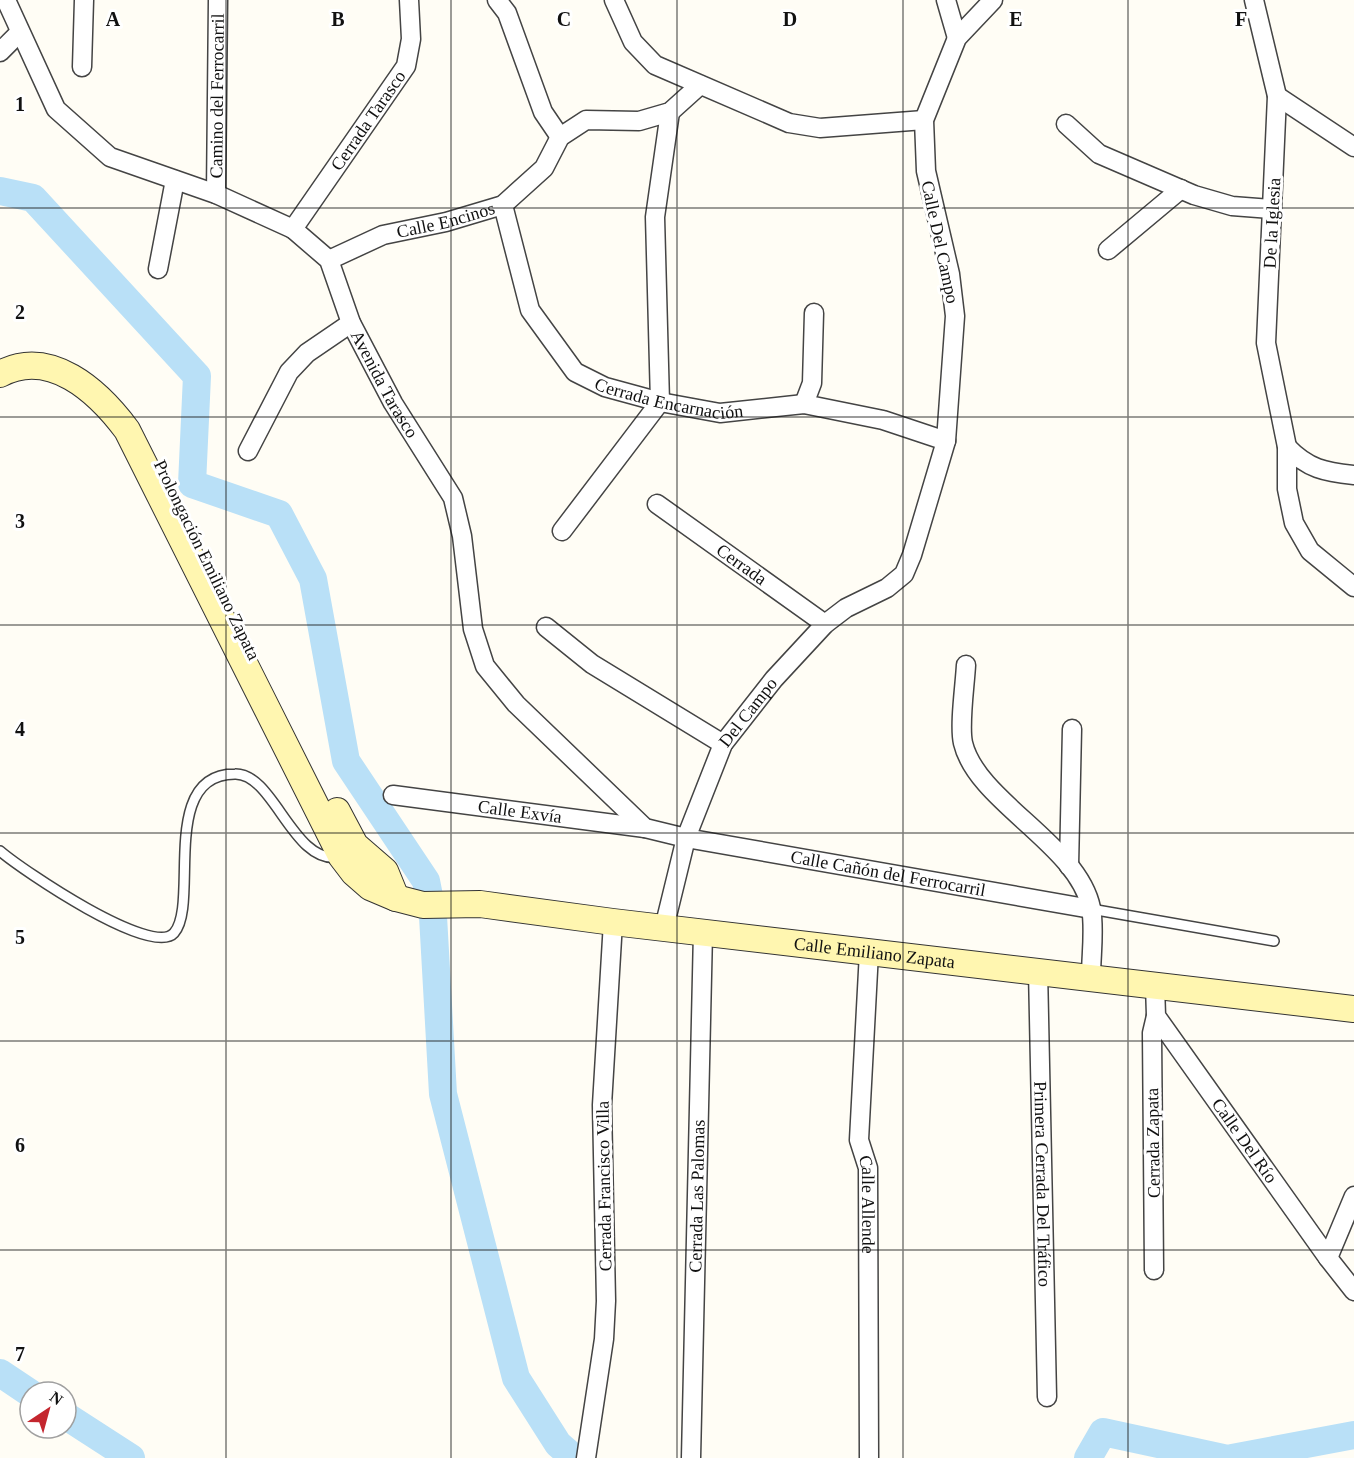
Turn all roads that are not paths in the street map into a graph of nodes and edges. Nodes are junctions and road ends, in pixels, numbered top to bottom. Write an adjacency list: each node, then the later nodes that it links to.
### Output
1 (6, 0): 10 (street)
2 (84, 0): 13 (street)
3 (409, 0): 26 (street, Cerrada Tarasco)
4 (497, 0): 19 (street)
5 (614, 0): 14 (street)
6 (946, 0): 11 (street)
7 (993, 0): 11 (street)
8 (1254, 0): 15 (street, De la Iglesia)
9 (214, 2): 23 (street, Camino del Ferrocarril)
10 (21, 32): 12 (street); 21 (street)
11 (957, 38): 17 (street, Calle Del Campo)
12 (0, 52)
13 (82, 67)
14 (700, 85): 16 (street, Calle Encinos); 17 (street)
15 (1277, 96): 20 (street); 25 (street, De la Iglesia)
16 (670, 112): 19 (street, Calle Encinos); 34 (street)
17 (924, 120): 36 (street, Calle Del Campo)
18 (1065, 124): 22 (street)
19 (560, 137): 24 (street, Calle Encinos)
20 (1354, 147)
21 (175, 180): 23 (street); 29 (street)
22 (1181, 189): 25 (street); 27 (street)
23 (216, 194): 26 (street)
24 (502, 205): 28 (street, Calle Encinos); 34 (street, Cerrada Encarnación)
25 (1271, 209): 37 (street, De la Iglesia)
26 (293, 229): 28 (street)
27 (1108, 250)
28 (329, 260): 31 (street, Avenida Tarasco)
29 (158, 269)
30 (814, 313): 35 (street)
31 (351, 323): 38 (street); 50 (street, Avenida Tarasco)
32 (0, 359): 53 (main road, Prolongación Emiliano Zapata)
33 (0, 374): 53 (main road, Prolongación Emiliano Zapata)
34 (660, 402): 35 (street, Cerrada Encarnación); 41 (street)
35 (804, 404): 36 (street, Cerrada Encarnación)
36 (946, 441): 42 (street, Calle Del Campo)
37 (1287, 447): 39 (street); 43 (street, De la Iglesia)
38 (248, 451)
39 (1354, 474)
40 (657, 504): 44 (street, Cerrada)
41 (562, 531)
42 (912, 555): 44 (street, Del Campo)
43 (1354, 587)
44 (825, 624): 48 (street, Del Campo)
45 (546, 627): 48 (street)
46 (966, 665): 54 (street)
47 (1072, 729): 54 (street)
48 (723, 744): 51 (street, Del Campo)
49 (393, 795): 50 (street, Calle Exvía)
50 (645, 828): 51 (street, Avenida Tarasco)
51 (686, 838): 55 (street, Calle Cañón del Ferrocarril); 57 (street, Del Campo)
52 (0, 850): 53 (lane)
53 (348, 851): 56 (main road, Calle Emiliano Zapata)
54 (1069, 866): 55 (street)
55 (1091, 909): 59 (lane); 62 (street)
56 (613, 922): 57 (main road, Calle Emiliano Zapata); 71 (street, Cerrada Francisco Villa)
57 (664, 928): 58 (main road, Calle Emiliano Zapata)
58 (703, 932): 60 (main road, Calle Emiliano Zapata); 72 (street, Cerrada Las Palomas)
59 (1274, 941)
60 (869, 952): 61 (main road, Calle Emiliano Zapata); 73 (street, Calle Allende)
61 (1038, 970): 62 (main road, Calle Emiliano Zapata); 70 (street, Primera Cerrada Del Tráfico)
62 (1091, 977): 63 (main road, Calle Emiliano Zapata)
63 (1155, 984): 64 (main road, Calle Emiliano Zapata); 65 (street)
64 (1354, 1009)
65 (1156, 1016): 67 (street, Calle Del Río); 68 (street, Cerrada Zapata)
66 (1354, 1196): 67 (street)
67 (1328, 1258): 69 (street, Calle Del Río)
68 (1154, 1270)
69 (1354, 1291)
70 (1047, 1398)
71 (587, 1453)
72 (691, 1458)
73 (869, 1458)

